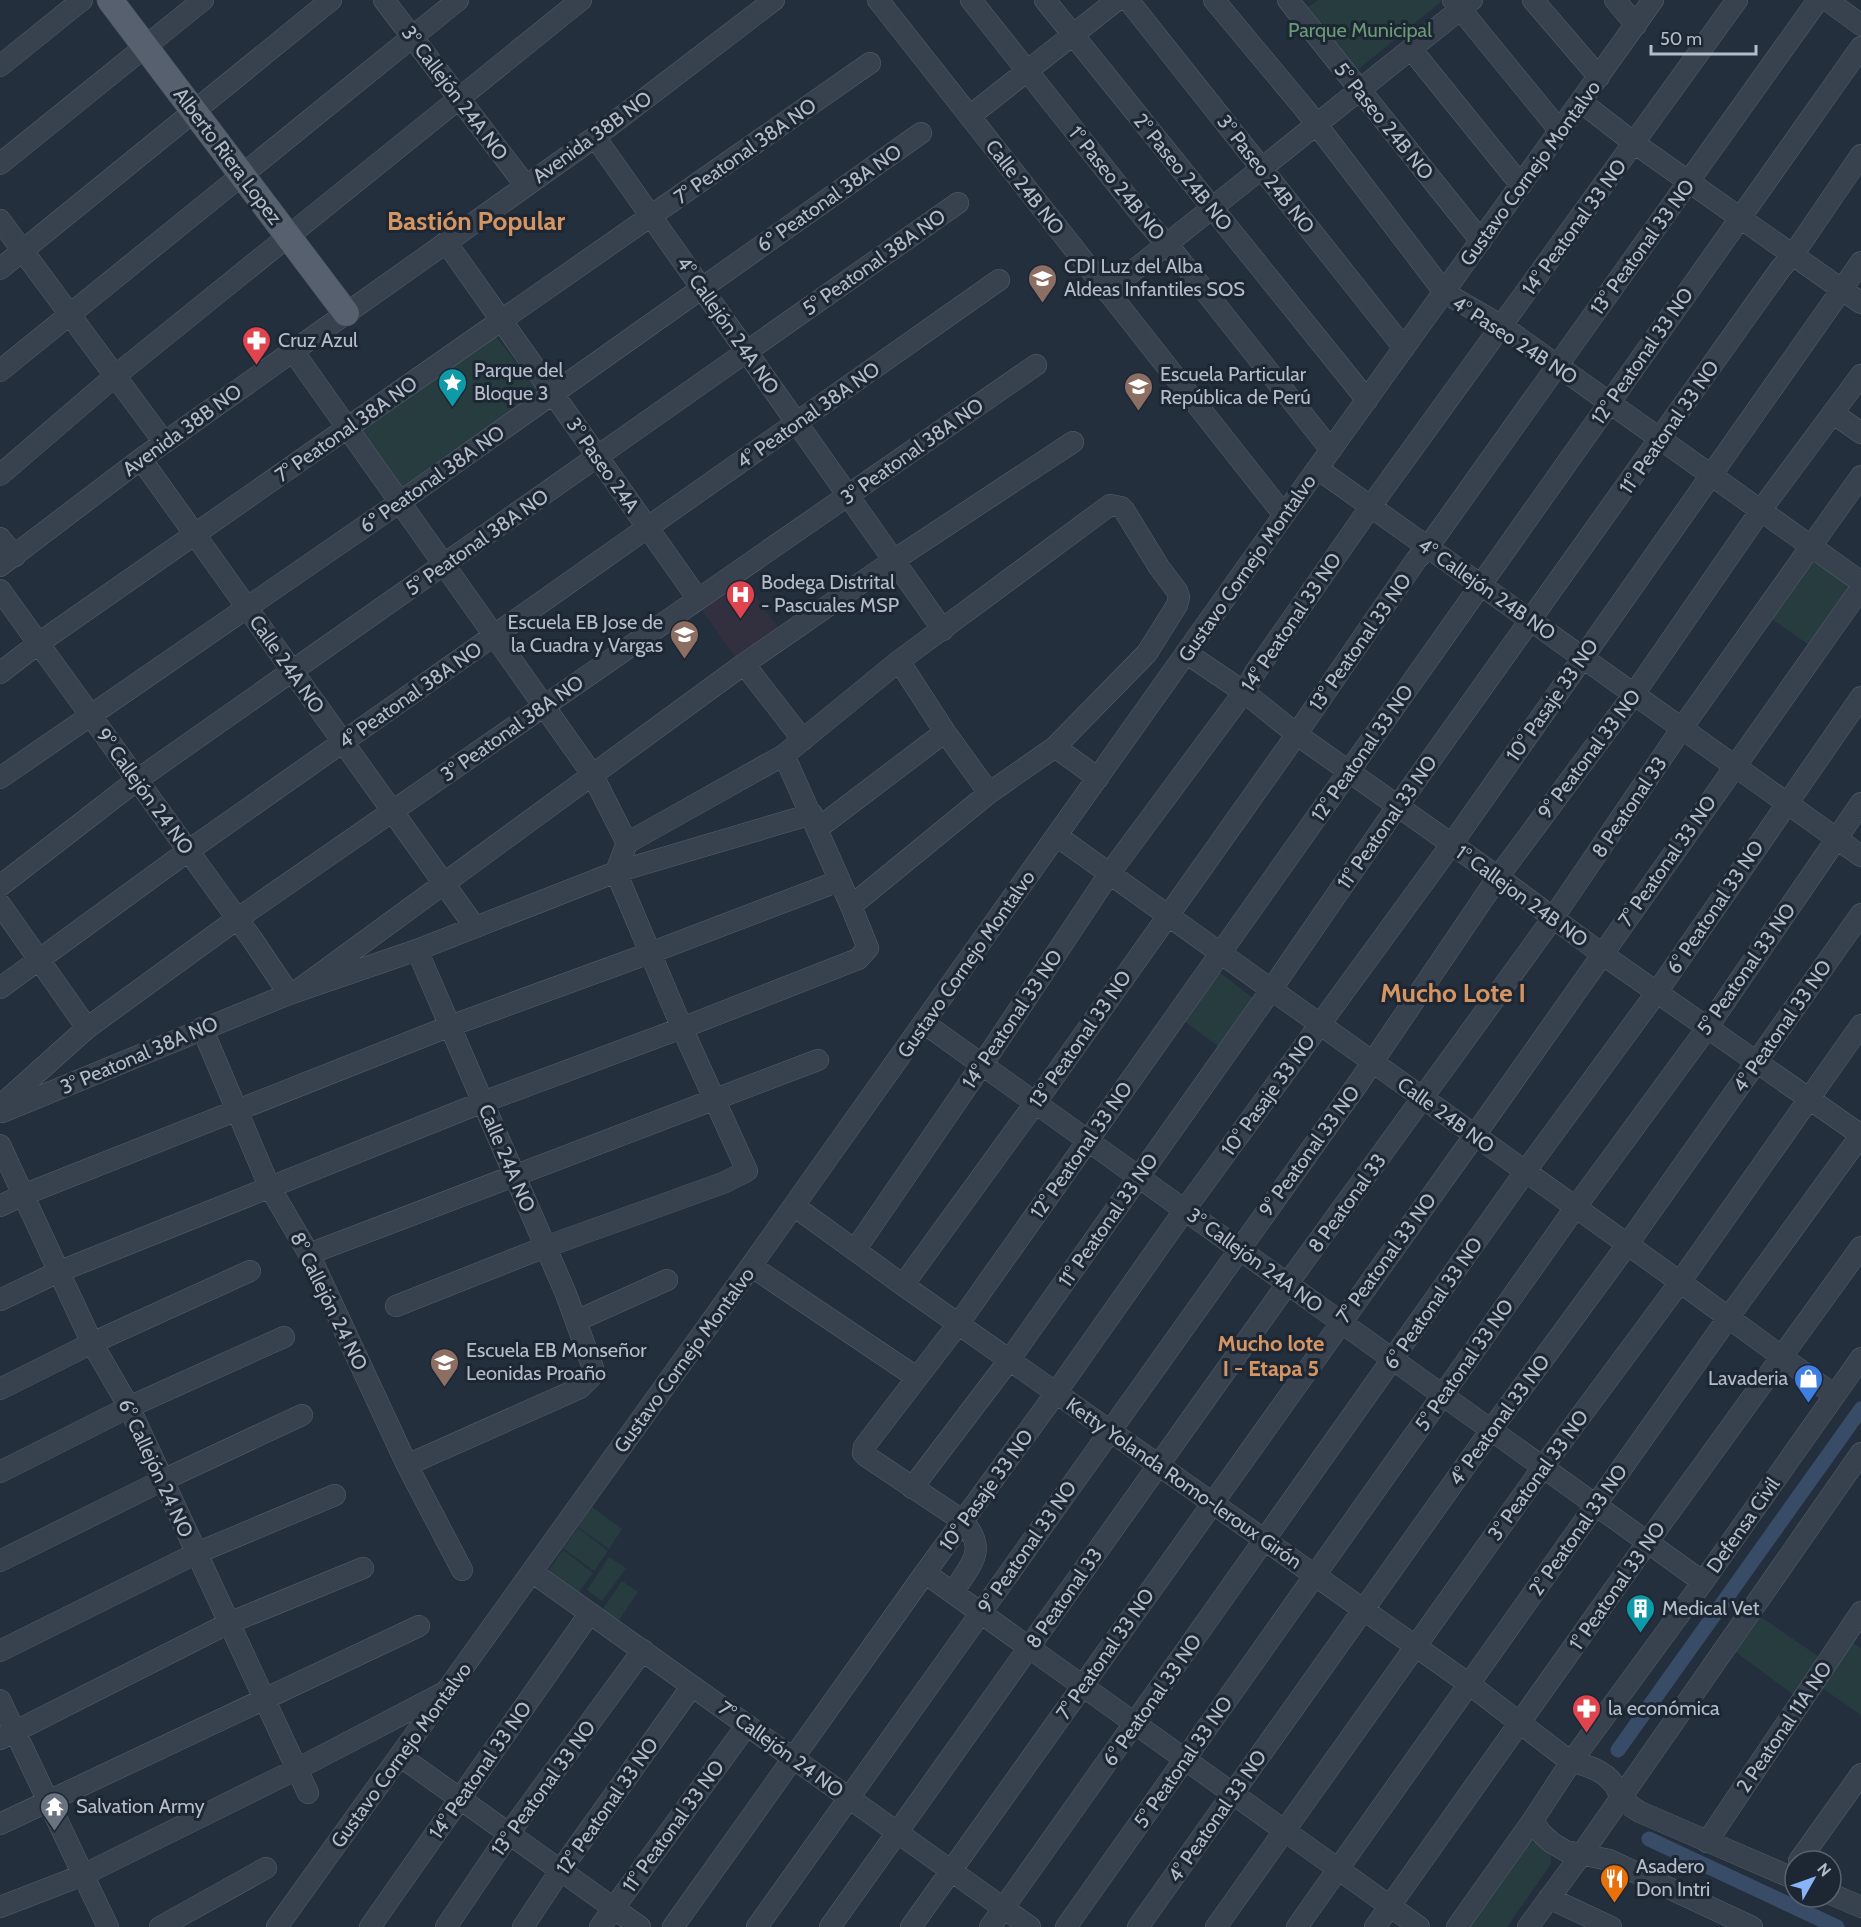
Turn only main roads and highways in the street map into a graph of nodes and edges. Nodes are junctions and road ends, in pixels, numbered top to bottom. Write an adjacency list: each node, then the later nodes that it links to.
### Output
1 (110, 0): 2 (main road, Alberto Riera Lopez)
2 (346, 313)

